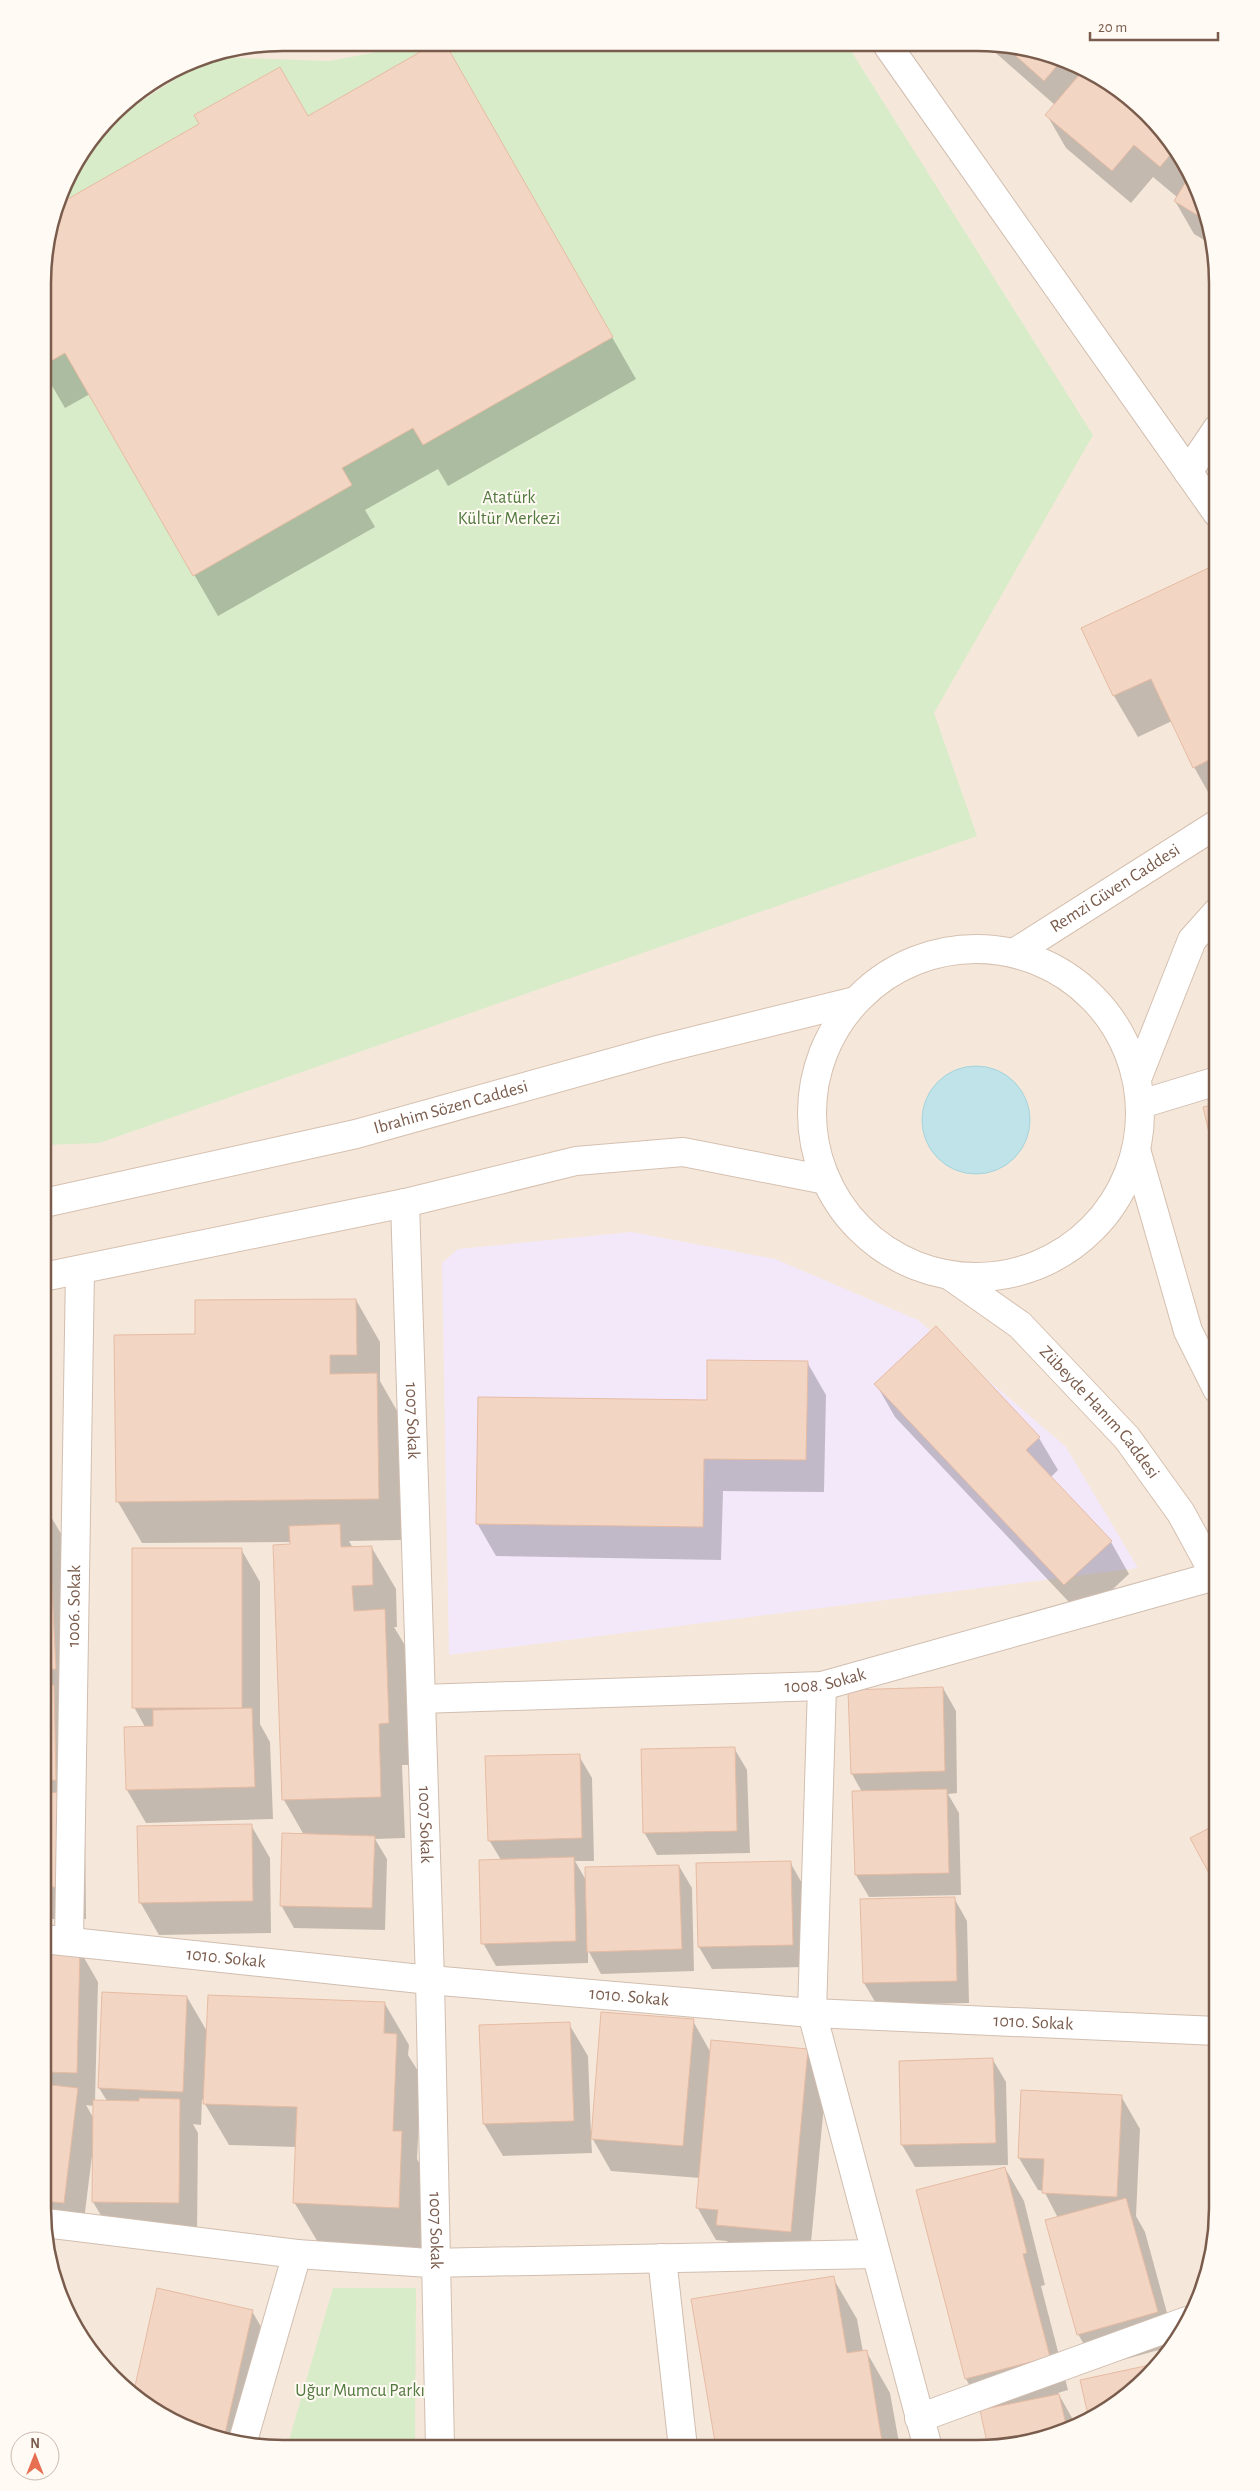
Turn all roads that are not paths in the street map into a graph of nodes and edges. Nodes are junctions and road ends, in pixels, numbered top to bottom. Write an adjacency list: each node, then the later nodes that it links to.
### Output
1 (892, 51): 3 (street)
2 (1209, 442): 3 (street)
3 (1188, 472): 4 (street)
4 (1209, 501)
5 (1209, 829): 7 (street, Remzi Güven Caddesi)
6 (1209, 921): 10 (street)
7 (1014, 953): 8 (street); 10 (street)
8 (855, 1001): 12 (street); 13 (street, Ibrahim Sözen Caddesi)
9 (1209, 1082): 10 (street)
10 (1139, 1091): 11 (street)
11 (1137, 1152): 16 (street); 18 (street)
12 (826, 1180): 14 (street); 16 (street)
13 (51, 1201)
14 (405, 1203): 15 (street); 22 (street, 1007 Sokak)
15 (80, 1270): 17 (street); 23 (street, 1006. Sokak)
16 (949, 1275): 19 (street, Zübeyde Hanım Caddesi)
17 (51, 1276)
18 (1209, 1373)
19 (1209, 1565)
20 (1209, 1580): 21 (street, 1008. Sokak)
21 (822, 1686): 22 (street, 1008. Sokak); 25 (street)
22 (421, 1699): 24 (street, 1007 Sokak)
23 (56, 1940): 24 (street, 1010. Sokak)
24 (430, 1980): 25 (street, 1010. Sokak); 31 (street, 1007 Sokak)
25 (812, 2013): 26 (street, 1010. Sokak); 29 (street)
26 (1209, 2031)
27 (52, 2224): 28 (street)
28 (297, 2254): 31 (street); 34 (street)
29 (876, 2254): 30 (street); 33 (street)
30 (662, 2258): 31 (street); 36 (street)
31 (435, 2262): 35 (street, 1007 Sokak)
32 (1178, 2324): 33 (street)
33 (919, 2418): 37 (street)
34 (244, 2436)
35 (440, 2440)
36 (683, 2440)
37 (926, 2440)

